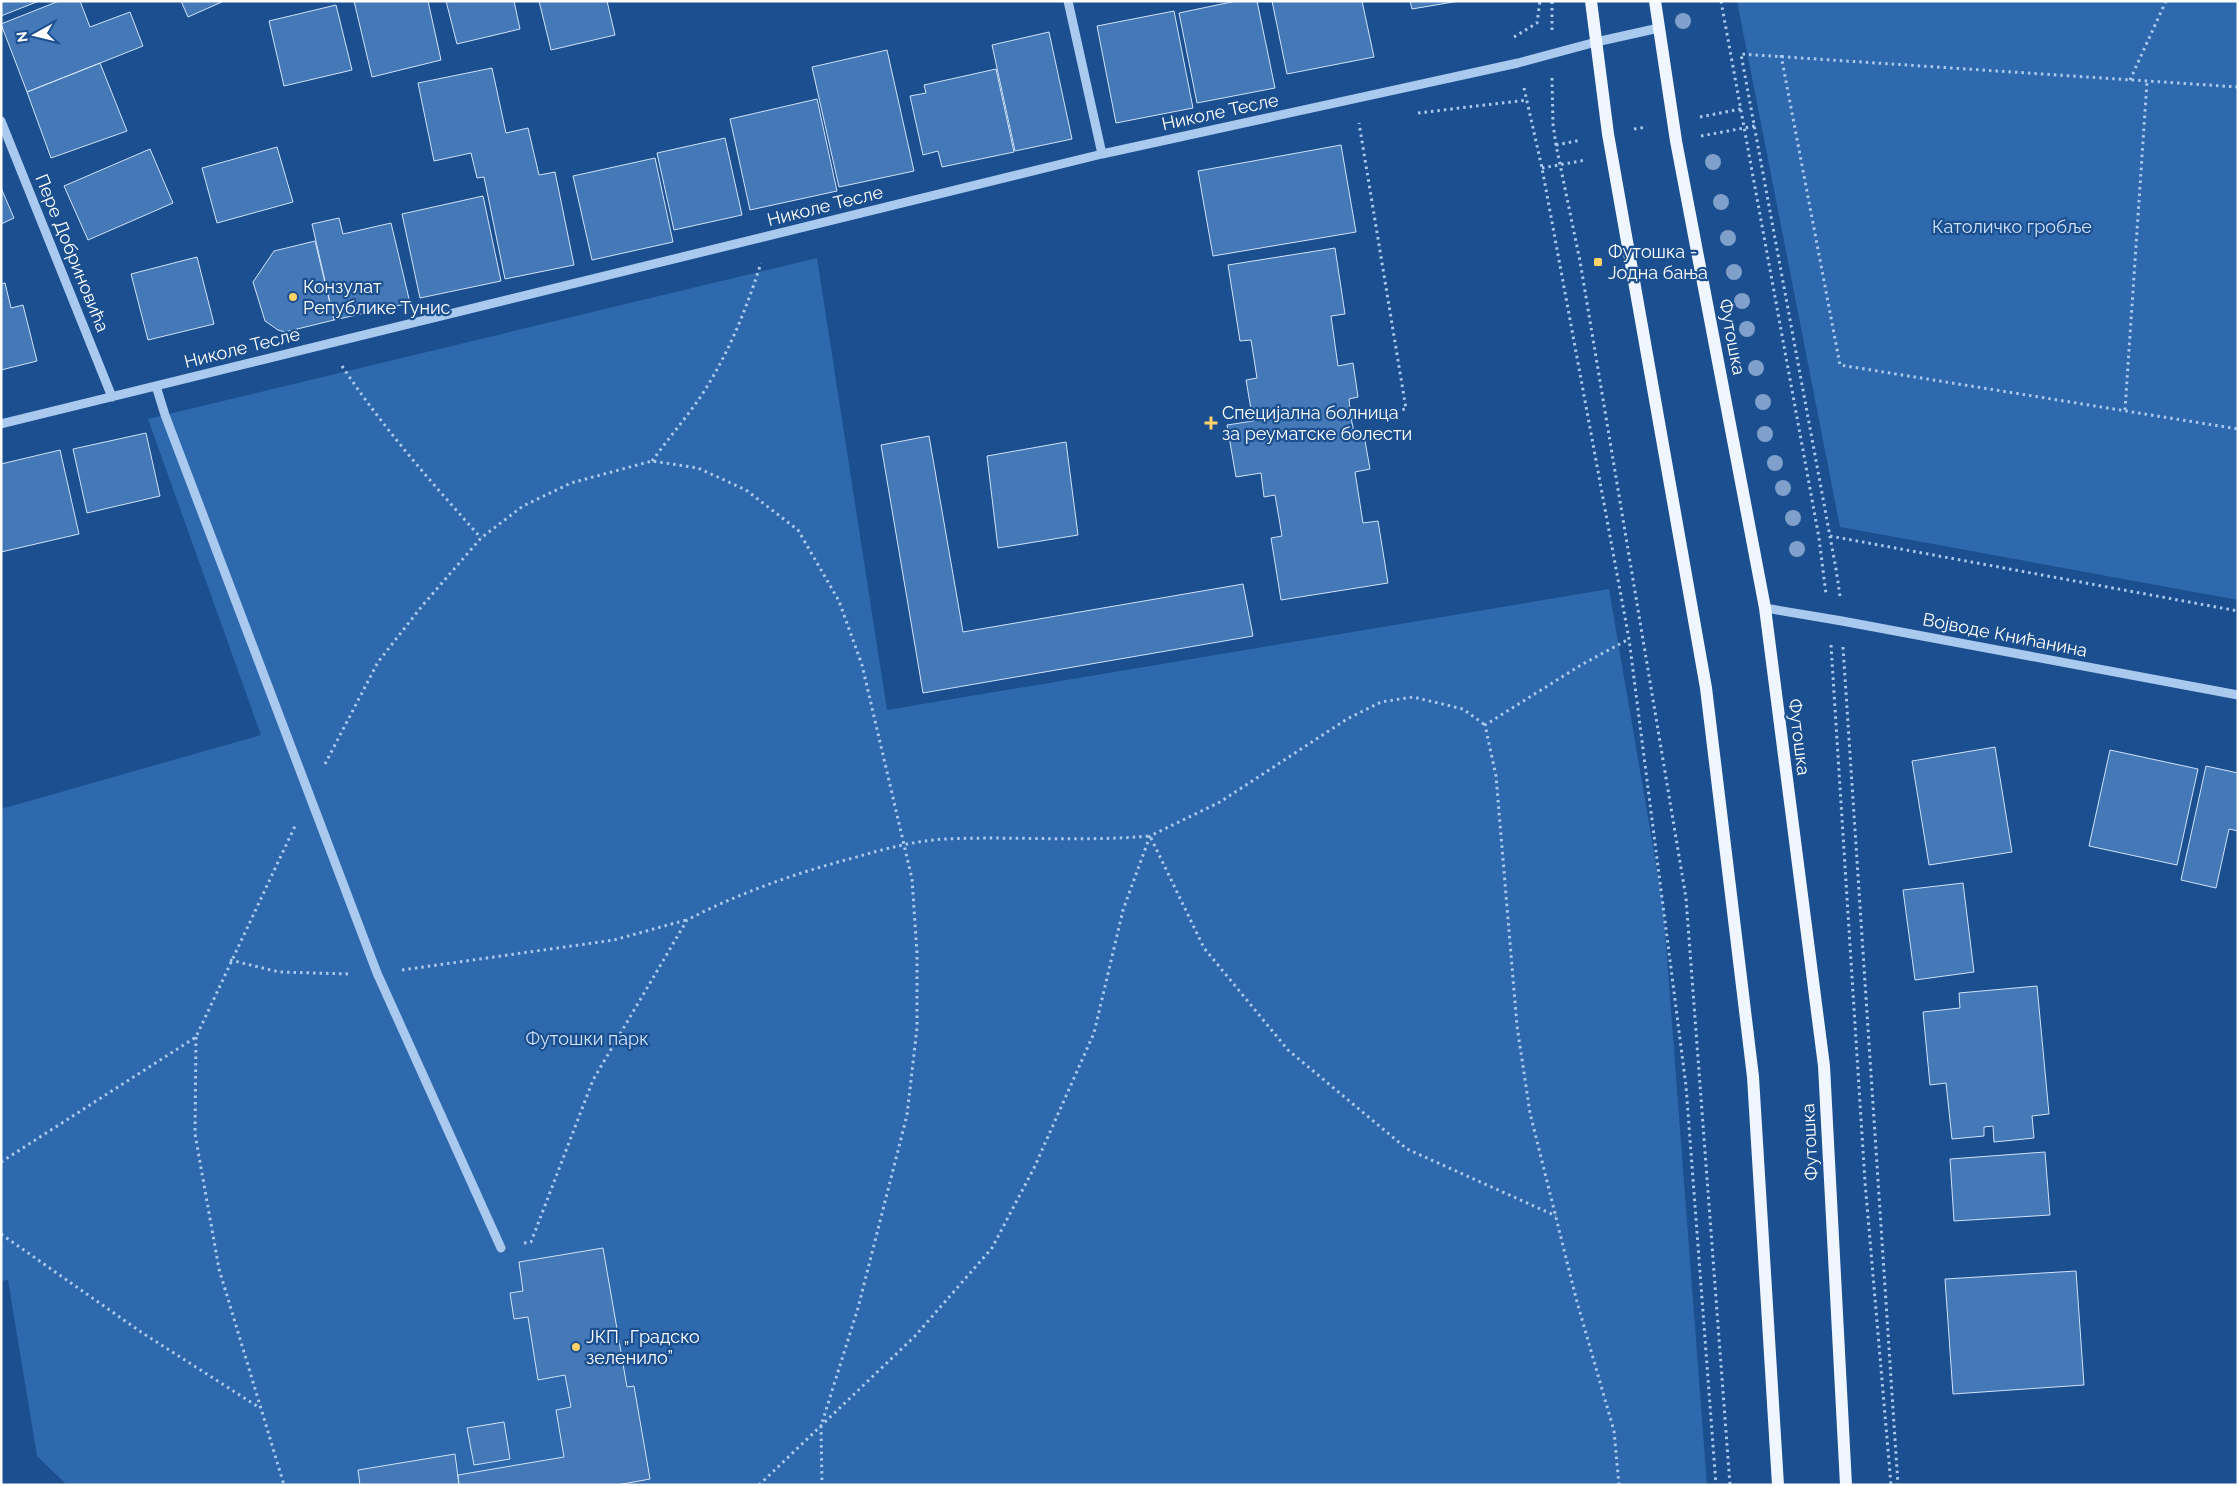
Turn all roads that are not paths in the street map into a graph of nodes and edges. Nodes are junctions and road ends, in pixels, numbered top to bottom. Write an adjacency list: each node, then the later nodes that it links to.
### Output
1 (1068, 1): 7 (street)
2 (1591, 1): 5 (main road)
3 (1655, 1): 4 (main road, Футошка)
4 (1659, 28): 5 (street, Николе Тесле); 11 (main road, Футошка)
5 (1596, 42): 7 (street, Николе Тесле); 14 (main road)
6 (1, 121): 9 (street, Пере Добриновића)
7 (1102, 154): 8 (street, Николе Тесле)
8 (156, 386): 9 (street, Николе Тесле); 13 (street)
9 (112, 397): 10 (street, Николе Тесле)
10 (1, 424)
11 (1765, 608): 12 (street, Војводе Книћанина); 15 (main road, Футошка)
12 (2238, 695)
13 (501, 1248)
14 (1778, 1485)
15 (1846, 1485)

